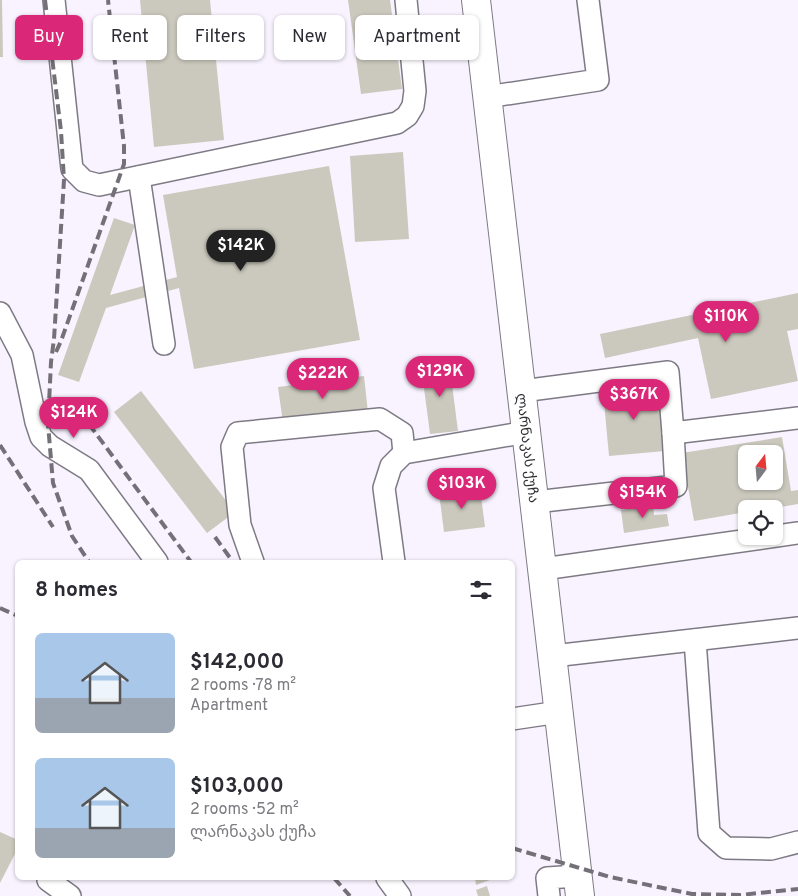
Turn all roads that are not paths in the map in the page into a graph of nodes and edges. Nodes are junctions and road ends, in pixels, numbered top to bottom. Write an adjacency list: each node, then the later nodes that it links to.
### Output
1 (54, 0): 6 (street)
2 (406, 0): 6 (street)
3 (476, 0): 5 (highway, ლარნაკას ქუჩა)
4 (588, 0): 5 (street)
5 (487, 97): 9 (highway, ლარნაკას ქუჩა)
6 (139, 177): 8 (street)
7 (0, 313): 16 (street)
8 (164, 344)
9 (522, 391): 11 (highway, ლარნაკას ქუჩა); 12 (street)
10 (798, 418): 12 (street)
11 (527, 432): 13 (street); 14 (highway, ლარნაკას ქუჩა)
12 (673, 433): 14 (street)
13 (404, 453): 17 (street); 18 (street)
14 (535, 502): 19 (highway, ლარნაკას ქუჩა)
15 (798, 534): 19 (street)
16 (156, 560)
17 (252, 560)
18 (394, 560)
19 (543, 569): 22 (highway, ლარნაკას ქუჩა)
20 (798, 628): 21 (street)
21 (695, 640): 22 (street); 25 (street)
22 (553, 656): 23 (highway, ლარნაკას ქუჩა)
23 (559, 712): 24 (street); 28 (highway, ლარნაკას ქუჩა)
24 (515, 719)
25 (798, 842)
26 (48, 880): 29 (street)
27 (388, 880): 30 (street)
28 (579, 886): 31 (street)
29 (70, 896)
30 (400, 896)
31 (549, 896)

